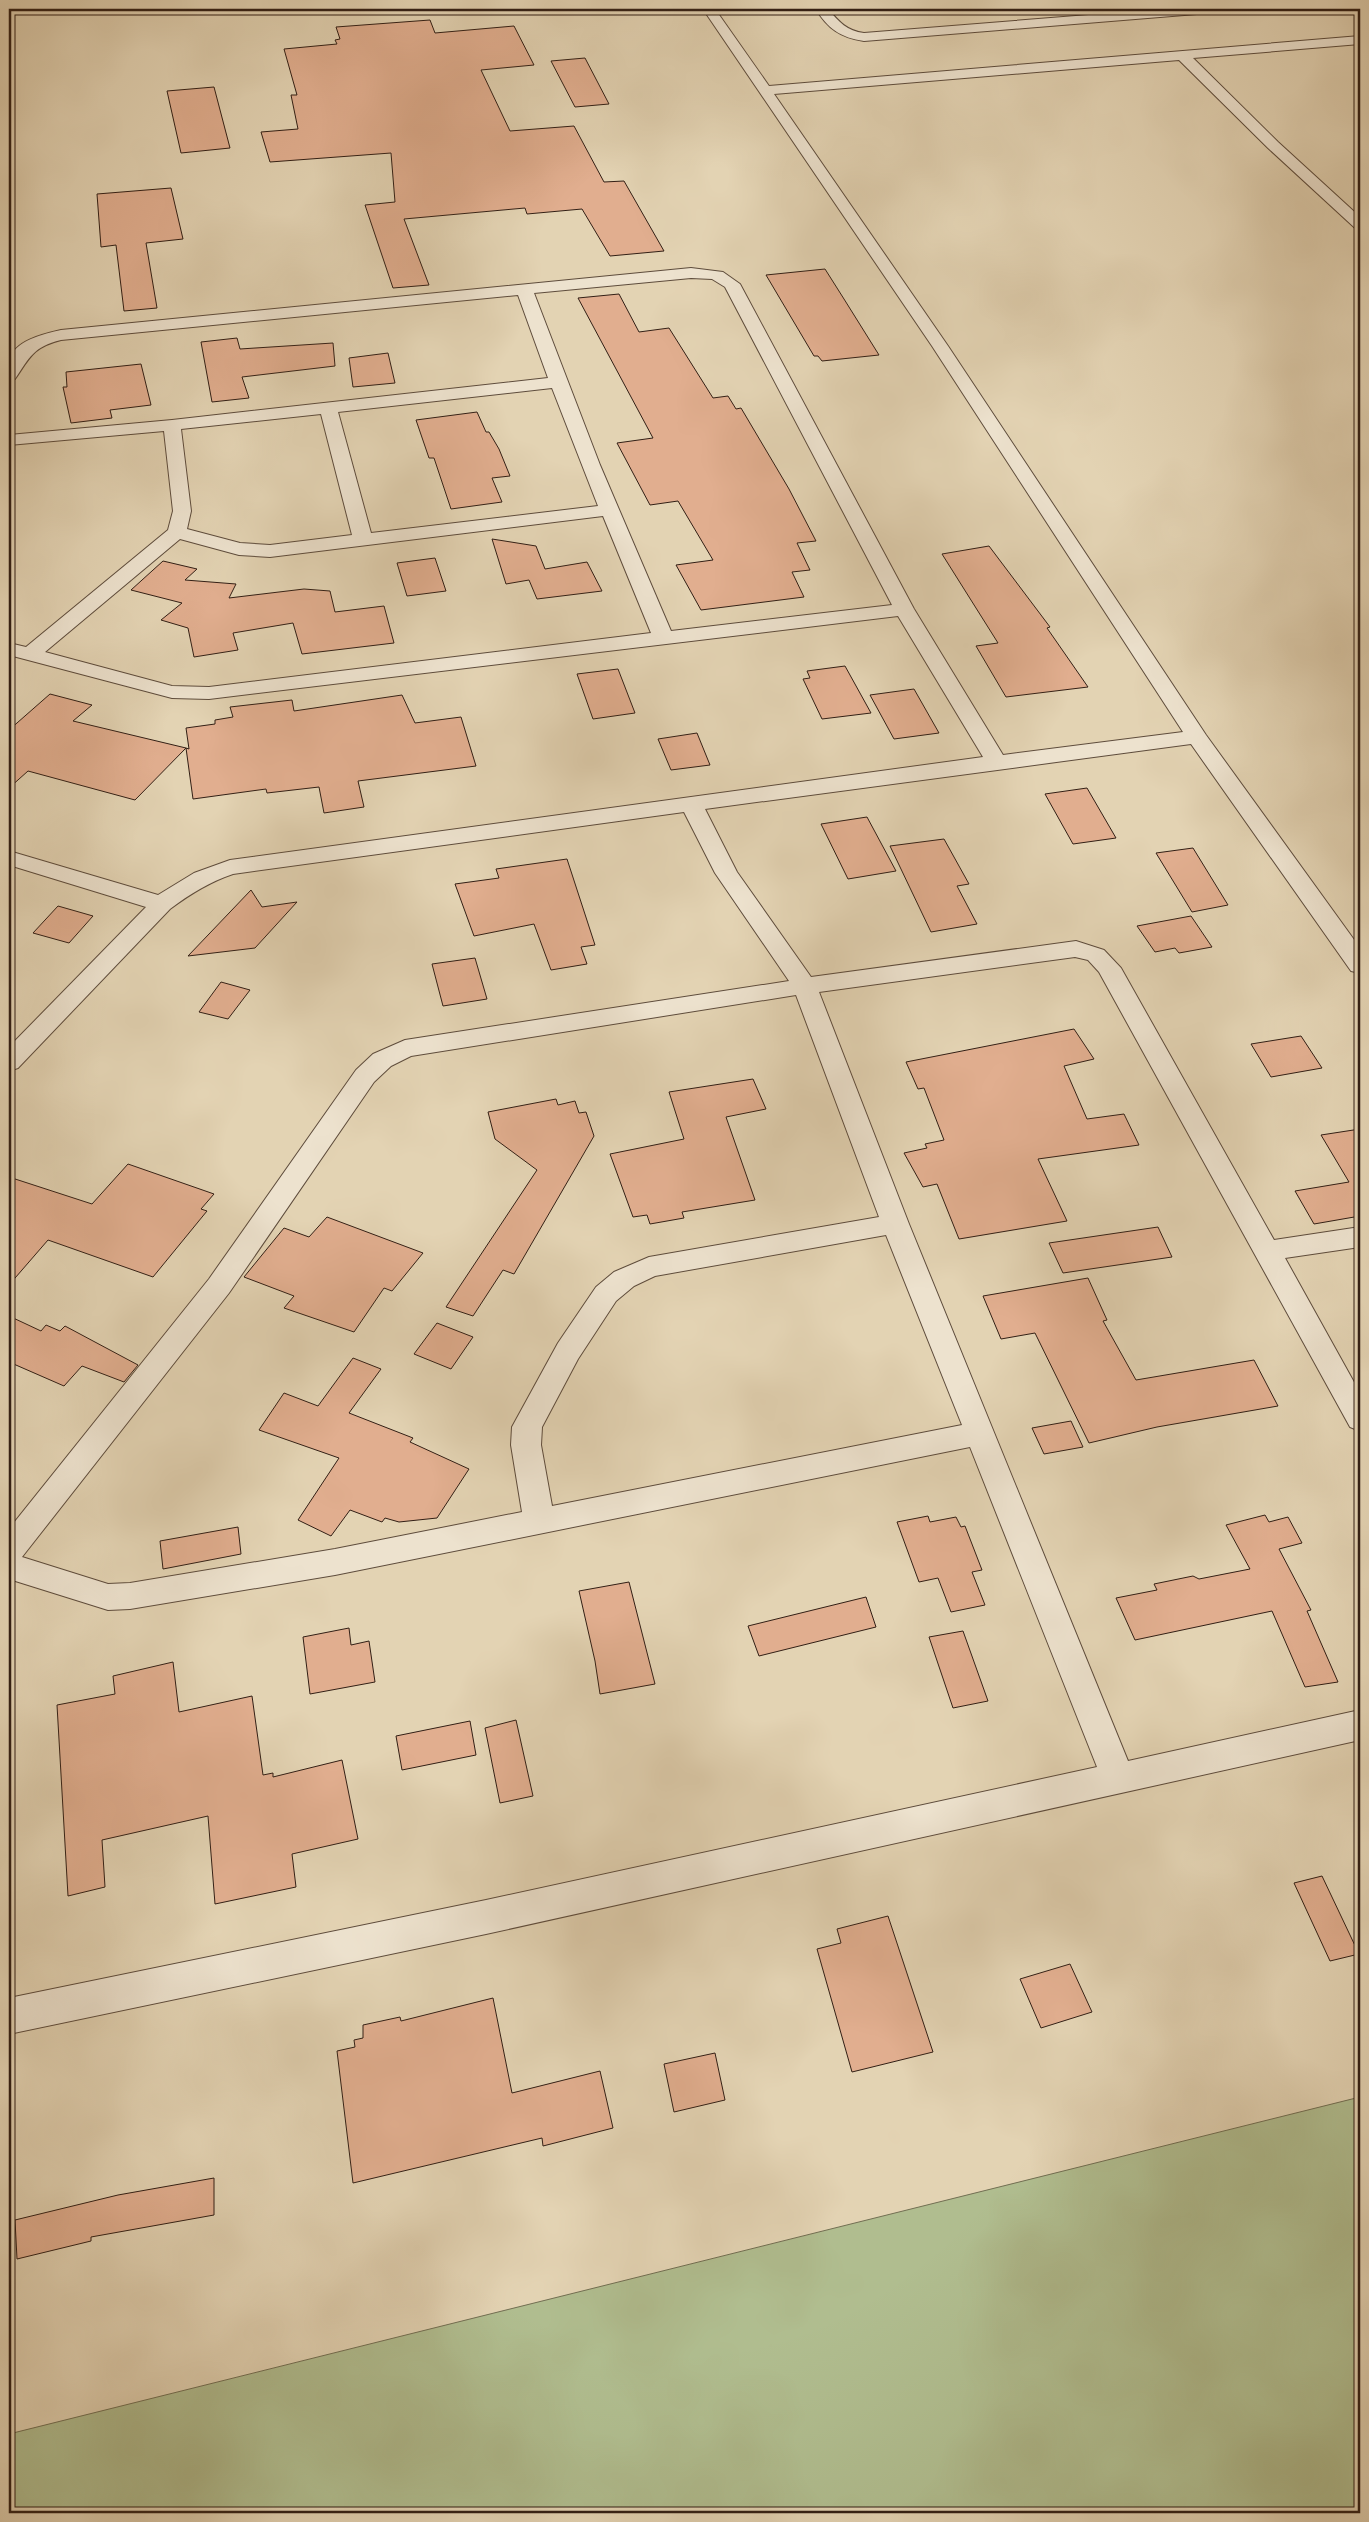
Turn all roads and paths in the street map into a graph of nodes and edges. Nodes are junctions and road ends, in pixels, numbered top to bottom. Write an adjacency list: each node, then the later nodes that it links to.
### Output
1 (709, 9): 7 (street)
2 (822, 9): 4 (street)
3 (1209, 9): 4 (street)
4 (1105, 13)
5 (1360, 40): 6 (street)
6 (1183, 56): 7 (street); 8 (street)
7 (764, 91): 22 (street)
8 (1360, 225)
9 (525, 291): 10 (street); 11 (street); 18 (street)
10 (9, 375)
11 (557, 382): 12 (street); 15 (street)
12 (328, 408): 13 (street); 17 (street)
13 (172, 425): 14 (street); 16 (street)
14 (9, 440)
15 (608, 510): 17 (street); 19 (street)
16 (176, 532): 17 (street); 21 (street)
17 (363, 539)
18 (904, 609): 19 (street); 23 (street)
19 (663, 637): 21 (street)
20 (9, 649): 21 (street)
21 (29, 655)
22 (1197, 737): 23 (street); 27 (street)
23 (997, 762): 24 (street)
24 (692, 805): 26 (street); 28 (street)
25 (9, 858): 26 (street)
26 (162, 904): 29 (street)
27 (1360, 965)
28 (805, 986): 30 (street); 32 (street); 36 (street)
29 (9, 1062)
30 (894, 1224): 34 (street); 35 (street)
31 (1360, 1237): 32 (street)
32 (1266, 1251): 33 (street)
33 (1360, 1419)
34 (978, 1434): 35 (street); 39 (street)
35 (539, 1522): 37 (street)
36 (9, 1552)
37 (9, 1566)
38 (1360, 1725): 39 (street)
39 (1118, 1777): 40 (street)
40 (9, 2016)

